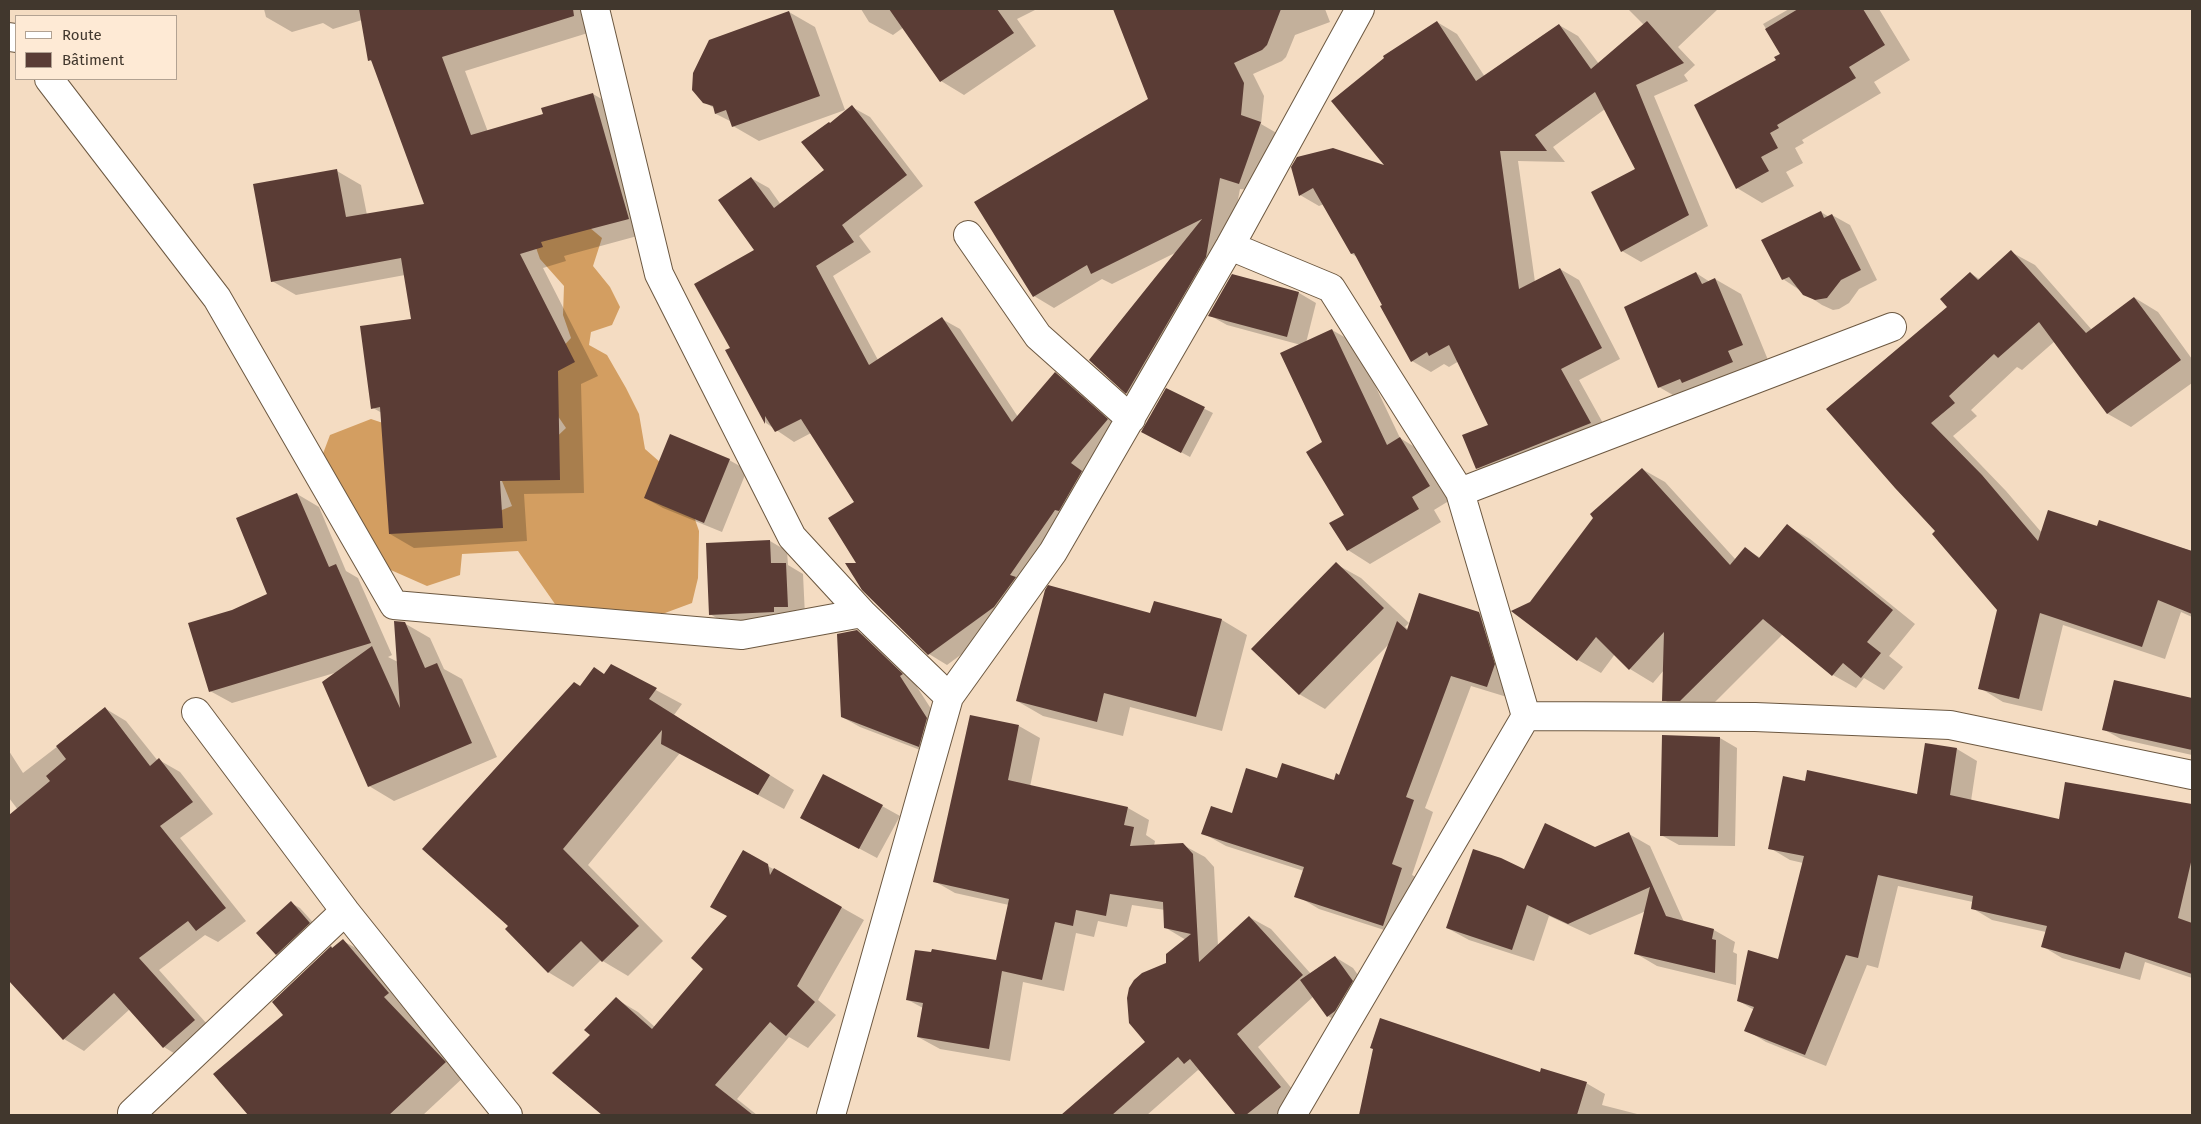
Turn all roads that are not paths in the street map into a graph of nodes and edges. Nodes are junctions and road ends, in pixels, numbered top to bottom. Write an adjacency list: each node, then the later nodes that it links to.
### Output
1 (594, 9): 9 (street)
2 (1360, 9): 5 (street)
3 (50, 80): 9 (street)
4 (968, 235): 7 (street)
5 (1230, 246): 7 (street); 8 (street)
6 (1892, 327): 8 (street)
7 (1131, 419): 10 (street)
8 (1460, 492): 12 (street)
9 (862, 613): 10 (street)
10 (949, 696): 17 (street)
11 (196, 712): 14 (street)
12 (1526, 716): 13 (street); 18 (street)
13 (2192, 775)
14 (345, 911): 15 (street); 16 (street)
15 (132, 1113)
16 (508, 1115)
17 (831, 1115)
18 (1292, 1115)

